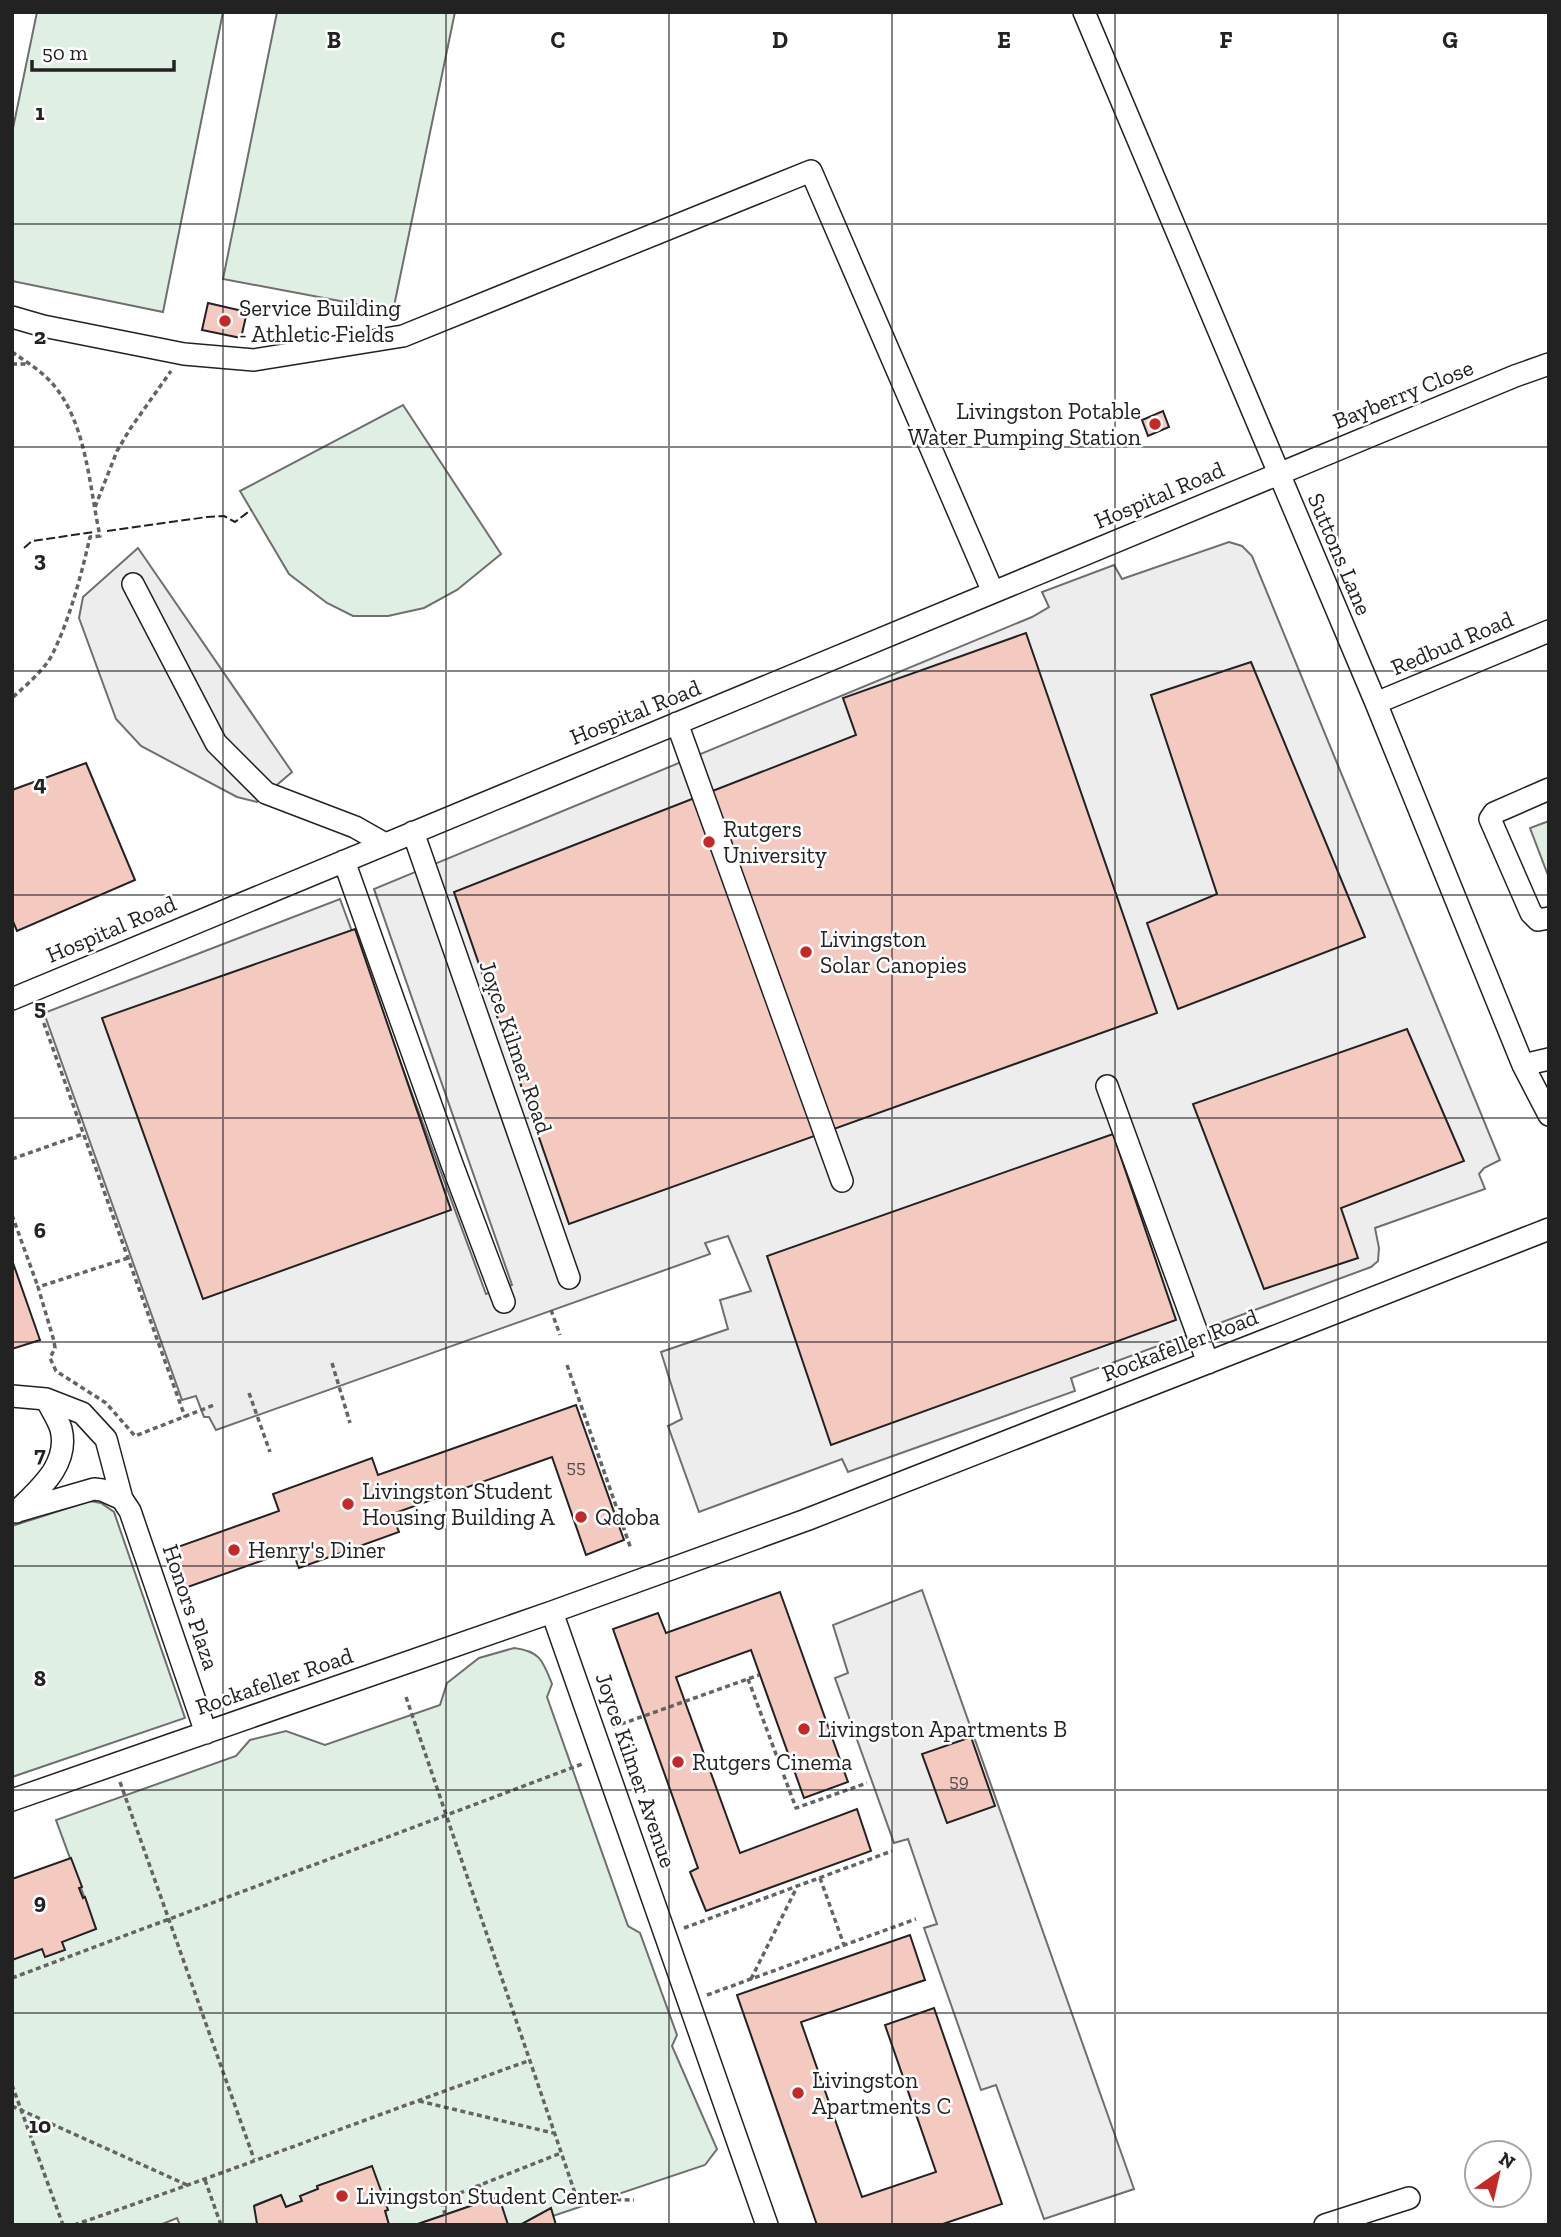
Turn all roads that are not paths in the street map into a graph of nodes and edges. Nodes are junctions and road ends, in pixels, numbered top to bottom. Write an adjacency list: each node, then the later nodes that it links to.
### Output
1 (1084, 12): 4 (street, Suttons Lane)
2 (12, 317): 6 (street)
3 (1549, 364): 4 (street, Bayberry Close)
4 (1278, 474): 6 (street, Hospital Road); 8 (street, Suttons Lane)
5 (132, 584): 12 (street)
6 (993, 592): 9 (street, Hospital Road)
7 (1549, 631): 8 (street, Redbud Road)
8 (1376, 703): 17 (street, Suttons Lane)
9 (677, 723): 11 (street, Hospital Road); 20 (street)
10 (1549, 789): 14 (street)
11 (414, 832): 12 (street, Hospital Road); 22 (street, Joyce Kilmer Road)
12 (385, 844): 13 (street, Hospital Road)
13 (344, 861): 15 (street, Hospital Road); 23 (street)
14 (1549, 918)
15 (12, 999)
16 (1549, 1059): 17 (street)
17 (1523, 1065): 19 (street, Suttons Lane)
18 (1107, 1086): 24 (street)
19 (1549, 1115)
20 (842, 1181)
21 (1549, 1229): 24 (street, Rockafeller Road)
22 (569, 1278)
23 (503, 1302)
24 (1208, 1363): 29 (street, Rockafeller Road)
25 (12, 1396): 26 (street, Honors Plaza)
26 (46, 1399): 27 (street, Honors Plaza); 28 (street)
27 (122, 1499): 28 (street); 30 (street, Honors Plaza)
28 (14, 1513)
29 (552, 1612): 30 (street, Rockafeller Road); 33 (street, Joyce Kilmer Avenue)
30 (206, 1732): 31 (street, Rockafeller Road)
31 (12, 1800)
32 (1409, 2198): 34 (street)
33 (767, 2225)
34 (1325, 2225)

